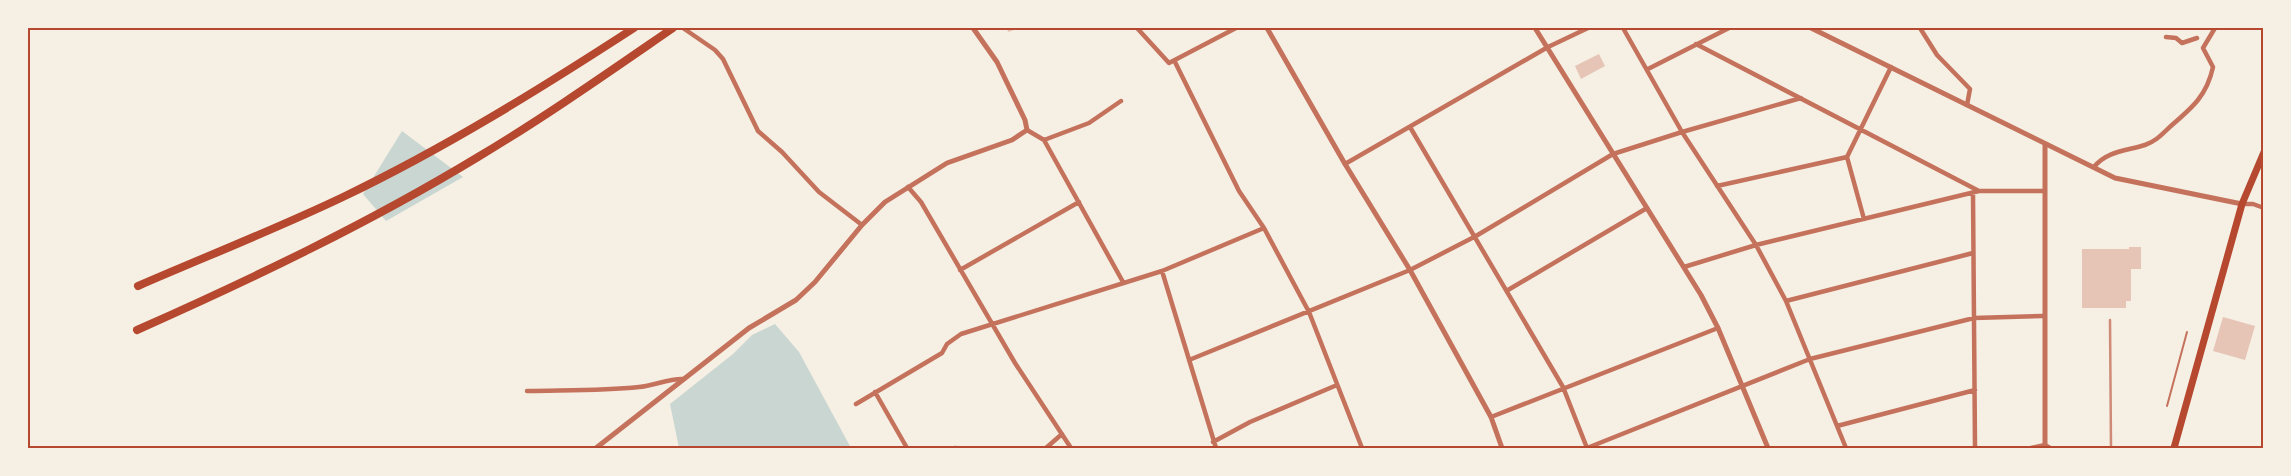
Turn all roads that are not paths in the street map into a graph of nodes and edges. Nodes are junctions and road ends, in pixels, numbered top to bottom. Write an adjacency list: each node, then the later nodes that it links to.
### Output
1 (634, 28): 55 (highway)
2 (673, 28): 63 (highway)
3 (684, 28): 45 (street)
4 (973, 28): 27 (street)
5 (1138, 28): 19 (street)
6 (1236, 28): 19 (street)
7 (1267, 28): 34 (street)
8 (1535, 28): 18 (street)
9 (1588, 28): 18 (street)
10 (1623, 28): 21 (street)
11 (1729, 28): 17 (street)
12 (1811, 28): 20 (street)
13 (1920, 28): 24 (street)
14 (2215, 28): 35 (street)
15 (2166, 38): 16 (street)
16 (2197, 38)
17 (1696, 44): 21 (street); 22 (street)
18 (1548, 47): 25 (street); 32 (street)
19 (1175, 62): 46 (street)
20 (1890, 68): 24 (street); 26 (street)
21 (1648, 69): 28 (street)
22 (1801, 98): 26 (street); 28 (street)
23 (1121, 101): 29 (street)
24 (1967, 105): 30 (street)
25 (1410, 127): 34 (street); 47 (street)
26 (1861, 129): 33 (street); 39 (street)
27 (1027, 130): 29 (street); 37 (street)
28 (1682, 132): 32 (street); 36 (street)
29 (1044, 140): 40 (street)
30 (2045, 144): 35 (street); 38 (street)
31 (2264, 152): 41 (highway)
32 (1613, 154): 42 (street); 47 (street)
33 (1847, 157): 36 (street); 44 (street)
34 (1345, 164): 52 (street)
35 (2094, 167): 41 (street)
36 (1717, 186): 48 (street)
37 (908, 187): 45 (street); 51 (street)
38 (2044, 191): 39 (street); 59 (street)
39 (1976, 192): 44 (street); 49 (street)
40 (1079, 202): 51 (street); 54 (street)
41 (2242, 204): 43 (street); 94 (highway)
42 (1647, 208): 50 (street); 56 (street)
43 (2264, 208)
44 (1864, 219): 48 (street)
45 (862, 225): 67 (street)
46 (1264, 228): 53 (street); 58 (street)
47 (1476, 236): 52 (street); 56 (street)
48 (1756, 245): 50 (street); 57 (street)
49 (1973, 254): 57 (street); 60 (street)
50 (1684, 267): 62 (street)
51 (960, 270): 61 (street)
52 (1410, 270): 58 (street); 76 (street)
53 (1162, 271): 54 (street); 66 (street)
54 (1124, 282): 61 (street)
55 (138, 286)
56 (1508, 290): 70 (street)
57 (1786, 302): 65 (street)
58 (1309, 312): 66 (street); 68 (street)
59 (2043, 316): 60 (street); 80 (street)
60 (1974, 318): 65 (street); 71 (street)
61 (992, 323): 73 (street); 78 (street)
62 (1718, 328): 69 (street); 70 (street)
63 (137, 330)
64 (2187, 332): 75 (lane)
65 (1810, 359): 69 (street); 77 (street)
66 (1189, 360): 79 (street)
67 (684, 380): 72 (street); 81 (street)
68 (1337, 385): 79 (street); 86 (street)
69 (1742, 386): 88 (street); 89 (street)
70 (1563, 387): 76 (street); 88 (street)
71 (1975, 390): 77 (street); 91 (street)
72 (527, 391)
73 (875, 392): 74 (street); 82 (street)
74 (856, 404)
75 (2167, 406)
76 (1491, 417): 87 (street)
77 (1837, 426): 90 (street)
78 (1062, 434): 83 (street); 84 (street)
79 (1213, 442): 85 (street)
80 (2045, 447): 92 (street); 93 (street)
81 (596, 448)
82 (907, 448)
83 (1046, 448)
84 (1071, 448)
85 (1216, 448)
86 (1362, 448)
87 (1502, 448)
88 (1587, 448)
89 (1768, 448)
90 (1846, 448)
91 (1976, 448)
92 (2031, 448)
93 (2050, 448)
94 (2174, 448)

